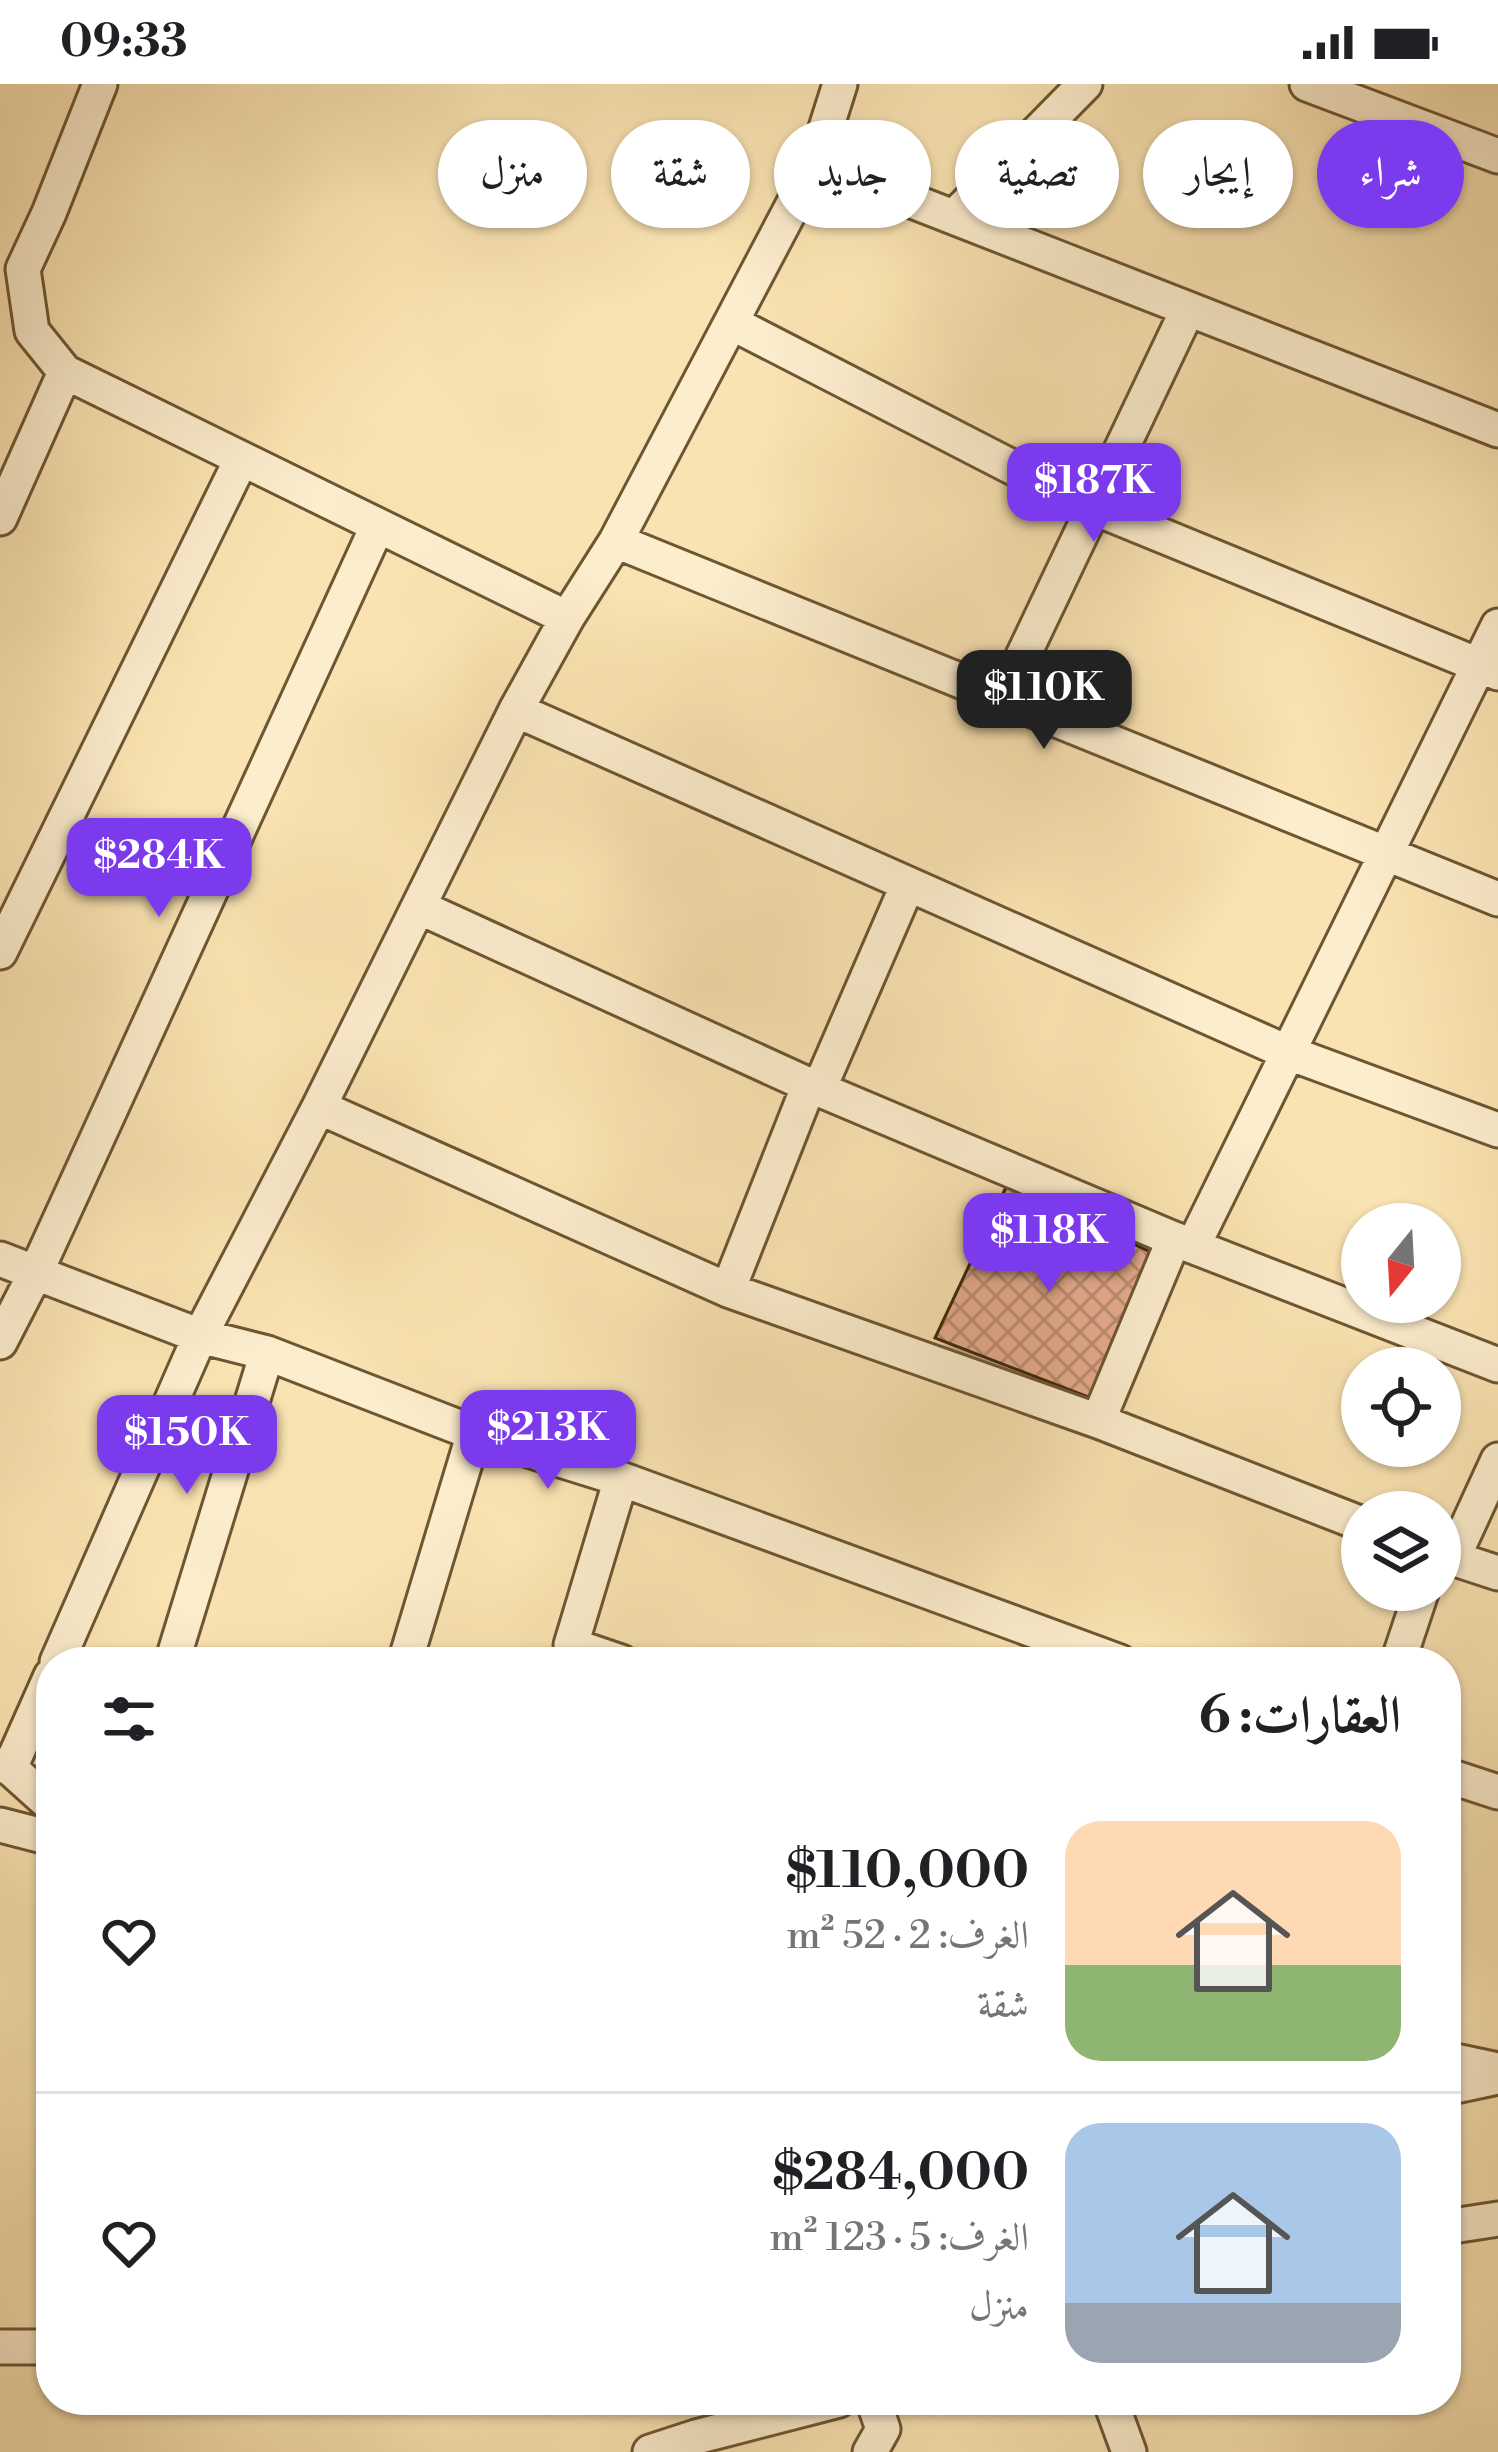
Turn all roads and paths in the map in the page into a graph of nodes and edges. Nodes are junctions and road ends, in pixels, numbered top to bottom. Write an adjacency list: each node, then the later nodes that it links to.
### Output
1 (100, 84): 12 (street)
2 (840, 84): 5 (street)
3 (1085, 84): 8 (street)
4 (1307, 84): 6 (street)
5 (829, 120)
6 (1498, 156)
7 (931, 209): 8 (street)
8 (954, 218): 10 (street)
9 (781, 228): 11 (street)
10 (1188, 309): 13 (street); 15 (street)
11 (732, 323): 15 (street); 18 (street)
12 (64, 372): 14 (street); 16 (street)
13 (1498, 430)
14 (241, 460): 17 (street); 28 (street)
15 (1094, 507): 21 (street); 22 (street)
16 (0, 518)
17 (376, 527): 19 (street); 35 (street)
18 (616, 541): 19 (street); 22 (street)
19 (567, 618): 23 (street)
20 (1498, 626): 21 (street)
21 (1488, 669): 24 (street)
22 (1004, 698): 24 (street)
23 (516, 710): 25 (street); 27 (street)
24 (1387, 854): 26 (street); 29 (street)
25 (908, 884): 29 (street); 30 (street)
26 (1498, 899)
27 (419, 908): 30 (street); 31 (street)
28 (0, 952)
29 (1289, 1053): 32 (street); 33 (street)
30 (814, 1087): 33 (street); 36 (street)
31 (320, 1106): 36 (street); 37 (street)
32 (1498, 1130)
33 (1184, 1242): 40 (street); 41 (street)
34 (0, 1258): 35 (street)
35 (36, 1272): 37 (street); 38 (street)
36 (728, 1290): 41 (street)
37 (200, 1336): 39 (street); 50 (street)
38 (0, 1342)
39 (267, 1353): 42 (street); 51 (street)
40 (1498, 1365)
41 (1098, 1421): 45 (street)
42 (474, 1433): 44 (street); 52 (street)
43 (1498, 1460): 46 (street)
44 (621, 1480): 53 (street); 54 (street)
45 (1341, 1516)
46 (1461, 1530)
47 (1461, 1561): 48 (street)
48 (1498, 1573)
49 (1415, 1611): 55 (street)
50 (64, 1647)
51 (184, 1647)
52 (410, 1647)
53 (577, 1647)
54 (1054, 1647)
55 (1403, 1647)
56 (36, 1706): 57 (street)
57 (5, 1767): 59 (street)
58 (1461, 1780): 60 (street)
59 (36, 1792)
60 (1498, 1792)
61 (0, 1825): 62 (street)
62 (36, 1834)
63 (1461, 2063): 64 (street)
64 (1498, 2073): 65 (street)
65 (1461, 2084)
66 (1498, 2219): 67 (street)
67 (1461, 2225)
68 (36, 2347): 69 (street)
69 (0, 2348)
70 (784, 2415): 73 (street)
71 (879, 2415): 74 (street)
72 (1115, 2415): 75 (street)
73 (650, 2452)
74 (870, 2452)
75 (1129, 2452)

